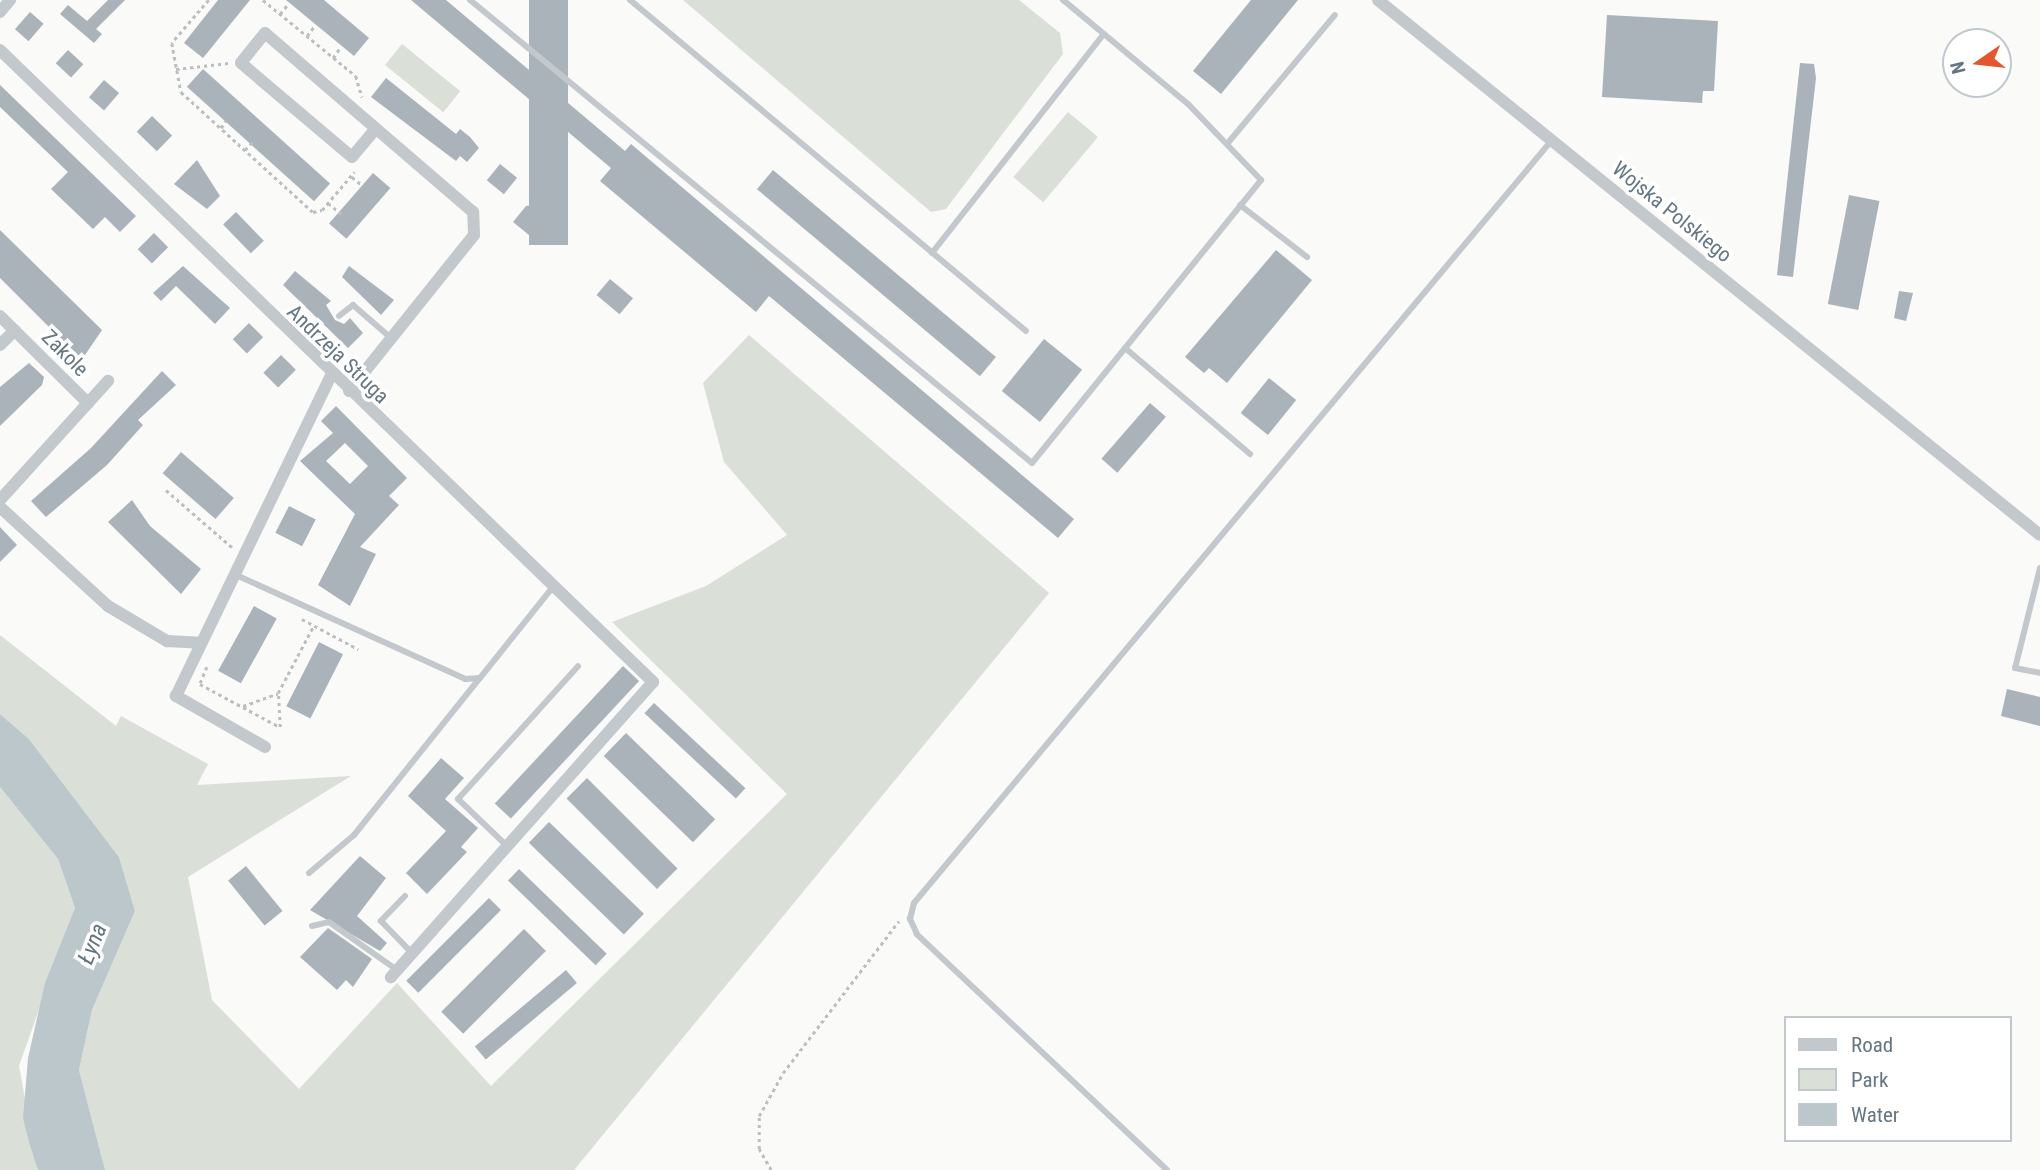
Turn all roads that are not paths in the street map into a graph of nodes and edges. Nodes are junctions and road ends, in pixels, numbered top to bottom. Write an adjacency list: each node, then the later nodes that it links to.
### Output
1 (10, 0): 6 (street)
2 (470, 0): 22 (lane)
3 (630, 0): 14 (lane)
4 (1063, 0): 8 (lane)
5 (1378, 0): 11 (street, Wojska Polskiego)
6 (0, 12)
7 (1335, 15): 12 (lane)
8 (1104, 34): 12 (lane); 14 (lane)
9 (0, 50): 23 (street, Andrzeja Struga)
10 (375, 130): 10 (street); 20 (street)
11 (1552, 140): 30 (street, Wojska Polskiego); 45 (lane)
12 (1227, 144): 13 (lane)
13 (1240, 205): 15 (lane); 22 (lane)
14 (932, 253): 19 (lane)
15 (1307, 257)
16 (0, 316): 18 (street, Zakole)
17 (339, 316): 20 (lane)
18 (15, 330): 21 (street, Zakole); 26 (street, Zakole)
19 (1026, 331)
20 (392, 340): 25 (street)
21 (0, 345)
22 (1125, 348): 27 (lane)
23 (331, 376): 25 (street, Andrzeja Struga); 32 (street)
24 (108, 381): 26 (street)
25 (349, 391): 33 (street, Andrzeja Struga)
26 (88, 403): 28 (street)
27 (1250, 454)
28 (0, 500)
29 (0, 507): 34 (street)
30 (2040, 535)
31 (2040, 568): 36 (lane)
32 (234, 574): 34 (street); 37 (lane)
33 (553, 587): 37 (lane); 39 (street, Andrzeja Struga)
34 (200, 643): 38 (street)
35 (578, 666): 39 (lane)
36 (2040, 673)
37 (480, 678): 40 (lane)
38 (265, 747)
39 (507, 846): 43 (street)
40 (309, 873)
41 (405, 896): 43 (lane)
42 (312, 926): 44 (lane)
43 (412, 954): 44 (street)
44 (394, 973)
45 (1167, 1170)

